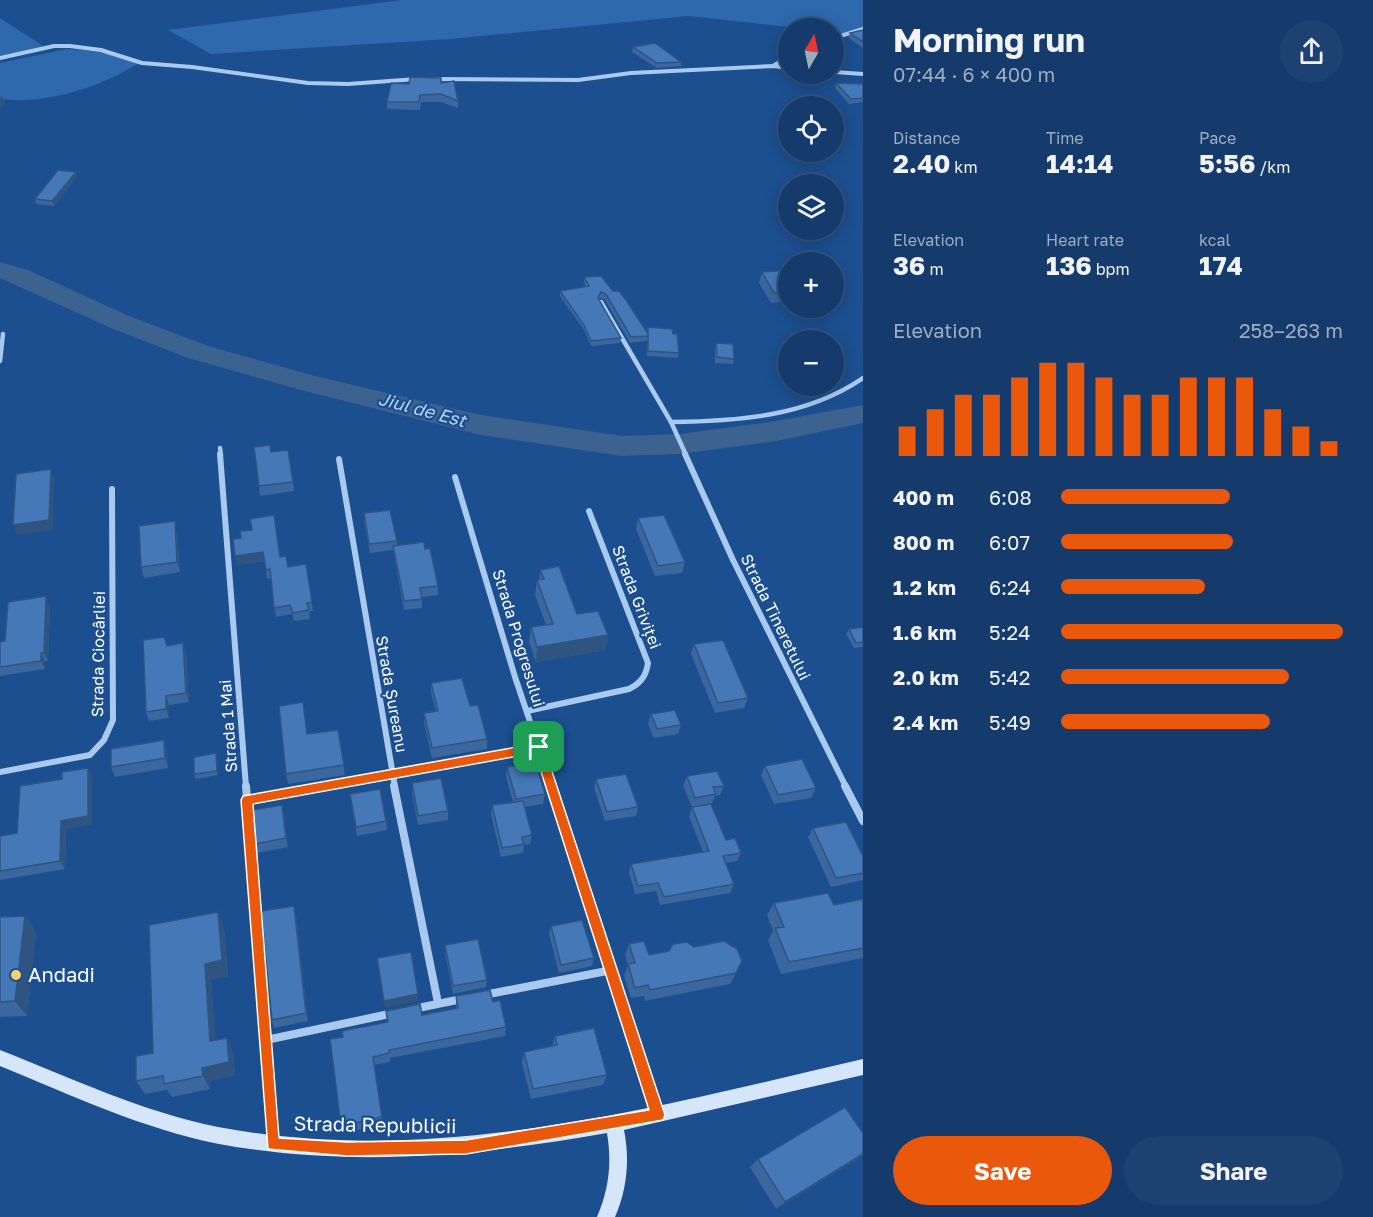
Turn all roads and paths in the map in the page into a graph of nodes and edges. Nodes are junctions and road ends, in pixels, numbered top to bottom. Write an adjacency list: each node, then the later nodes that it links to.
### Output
1 (863, 29): 2 (street)
2 (844, 35)
3 (0, 58): 5 (street)
4 (778, 63): 5 (street)
5 (773, 66): 6 (street)
6 (778, 67)
7 (844, 73): 8 (street)
8 (863, 74)
9 (601, 302): 13 (street, Strada Tineretului)
10 (3, 334): 11 (street)
11 (0, 361)
12 (863, 378): 13 (street)
13 (671, 422): 24 (street, Strada Tineretului)
14 (220, 448): 23 (street, Strada 1 Mai)
15 (339, 459): 22 (street, Strada Șureanu)
16 (456, 477): 19 (street, Strada Progresului)
17 (112, 489): 21 (street, Strada Ciocârliei)
18 (590, 511): 19 (street, Strada Griviței)
19 (527, 711): 20 (street, Strada Progresului)
20 (539, 747): 22 (street); 25 (street, Strada Progresului)
21 (0, 772)
22 (392, 774): 23 (street); 28 (street, Strada Șureanu)
23 (247, 800): 29 (street, Strada 1 Mai)
24 (863, 821)
25 (612, 970): 26 (street); 32 (street, Strada Progresului)
26 (479, 995)
27 (468, 998): 28 (street)
28 (438, 1003): 29 (street)
29 (266, 1040): 34 (street, Strada 1 Mai)
30 (0, 1058): 34 (main road, Strada Republicii)
31 (863, 1067): 32 (main road, Strada Republicii)
32 (658, 1115): 33 (main road, Strada Republicii)
33 (614, 1124): 34 (main road, Strada Republicii); 35 (main road)
34 (273, 1144)
35 (606, 1217)

